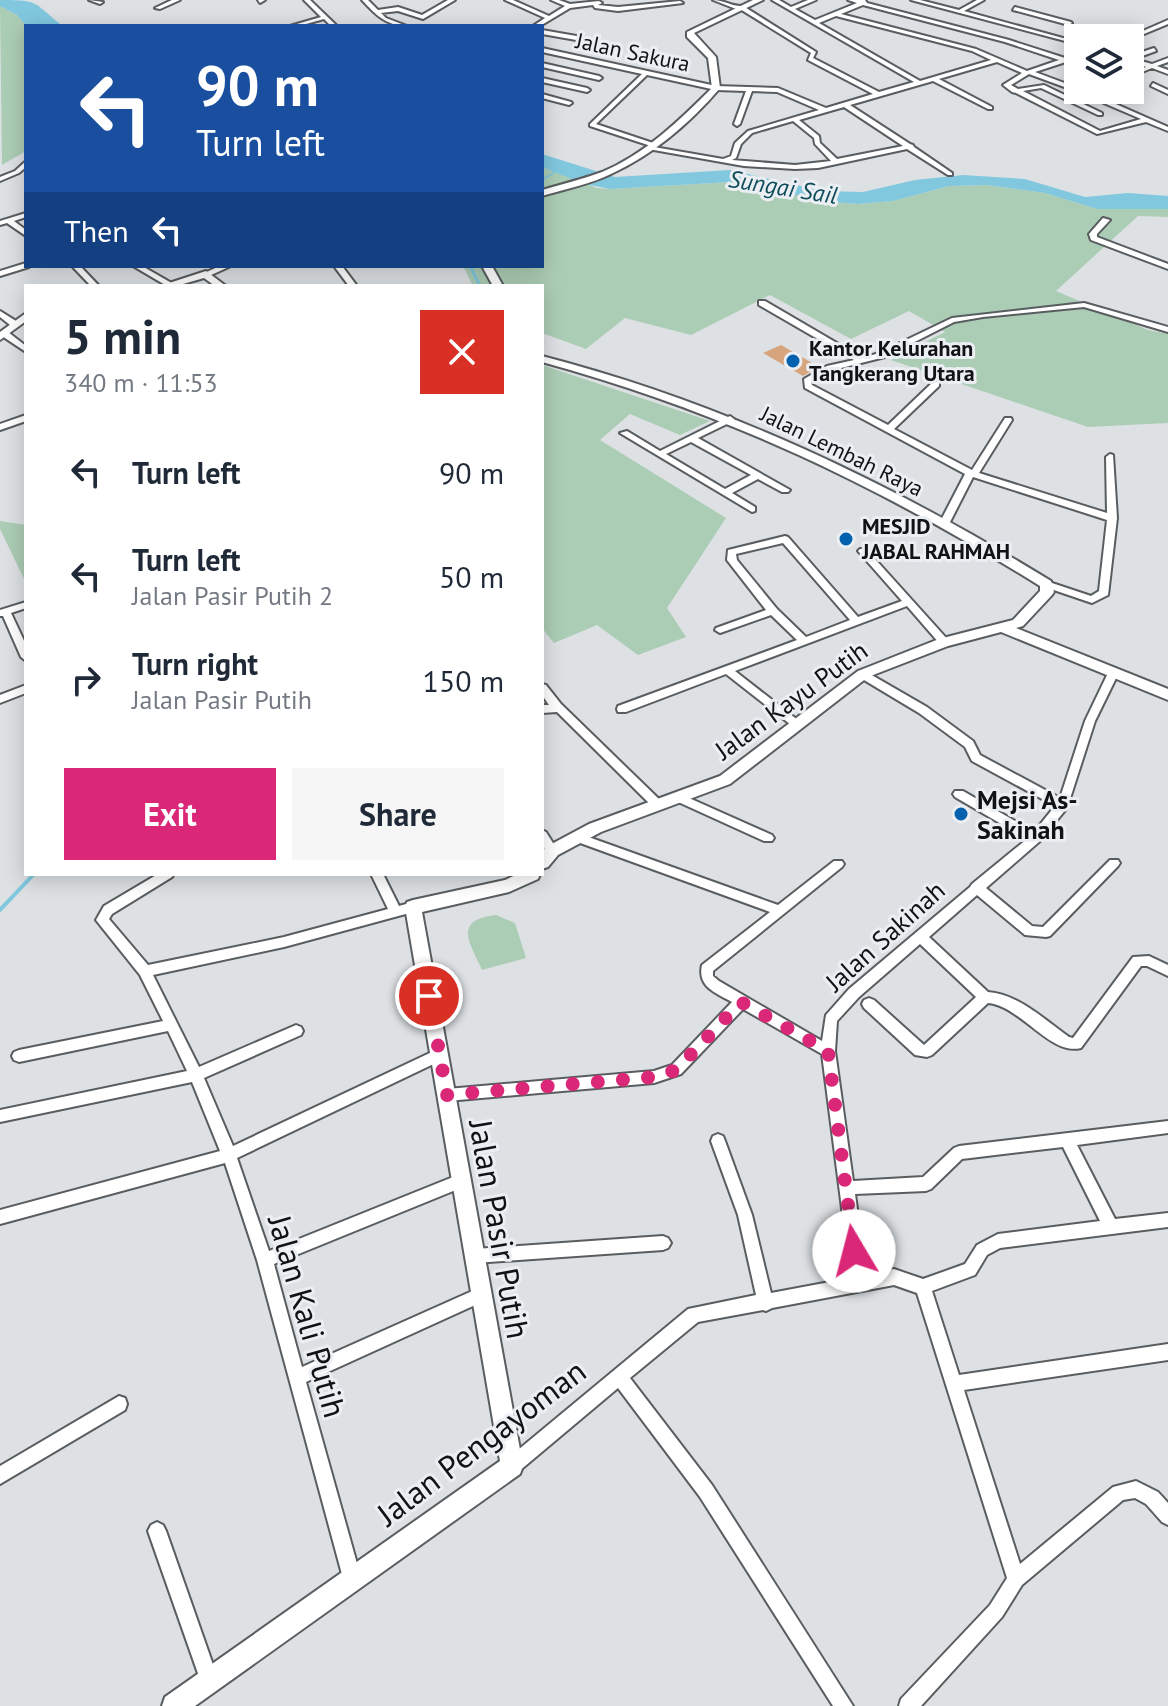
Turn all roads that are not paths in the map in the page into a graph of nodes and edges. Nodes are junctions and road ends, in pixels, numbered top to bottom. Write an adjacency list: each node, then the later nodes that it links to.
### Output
1 (92, 0): 17 (street)
2 (177, 0): 23 (street)
3 (307, 0): 32 (street)
4 (365, 0): 27 (street)
5 (452, 0): 27 (street)
6 (508, 0): 31 (street)
7 (554, 0): 22 (street)
8 (716, 0): 24 (street)
9 (759, 0): 24 (street)
10 (775, 0): 25 (street)
11 (813, 0): 25 (street)
12 (851, 0): 20 (street)
13 (870, 0): 20 (street)
14 (914, 0): 16 (street)
15 (981, 0): 28 (street)
16 (926, 1): 28 (street)
17 (100, 2)
18 (596, 3): 19 (street); 22 (street)
19 (680, 3)
20 (862, 3): 29 (street); 41 (street)
21 (1026, 3): 26 (street)
22 (569, 6): 31 (street, Jalan Sakura)
23 (158, 8)
24 (739, 8): 70 (street); 75 (street)
25 (790, 9): 35 (street)
26 (1015, 9): 33 (street); 36 (street)
27 (378, 12): 39 (street)
28 (959, 12): 30 (street)
29 (836, 14): 35 (street); 44 (street)
30 (969, 14): 33 (street); 41 (street)
31 (548, 17): 40 (street, Jalan Sakura)
32 (323, 18): 37 (street); 38 (street)
33 (995, 20): 46 (street)
34 (1168, 22): 43 (street)
35 (813, 23): 66 (street)
36 (1069, 23)
37 (300, 24)
38 (331, 24)
39 (398, 24)
40 (539, 24)
41 (949, 26): 44 (street); 52 (street)
42 (544, 32): 45 (street)
43 (1144, 32)
44 (928, 38): 51 (street)
45 (582, 39)
46 (1064, 39)
47 (544, 50): 50 (street, Jalan Sakura)
48 (1154, 50): 49 (street)
49 (1144, 53)
50 (575, 57): 57 (street); 61 (street, Jalan Sakura)
51 (997, 60): 60 (street); 63 (street)
52 (1064, 60): 60 (street)
53 (1168, 60): 56 (street)
54 (1144, 63): 56 (street)
55 (544, 65): 57 (street)
56 (1151, 66): 58 (street); 59 (street)
57 (560, 69): 62 (street); 64 (street)
58 (1144, 69)
59 (1168, 72)
60 (1029, 73): 67 (street); 73 (street)
61 (645, 74): 70 (street, Jalan Sakura); 89 (street)
62 (599, 78)
63 (933, 78): 66 (street); 80 (street)
64 (544, 81): 72 (street)
65 (1064, 81): 67 (street)
66 (918, 82): 75 (street)
67 (1060, 83): 68 (street)
68 (1064, 84)
69 (1153, 85): 74 (street)
70 (716, 88): 71 (street, Jalan Sakura); 89 (street)
71 (750, 88): 82 (street, Jalan Sakura); 87 (street)
72 (587, 90)
73 (1014, 91): 83 (street); 86 (street)
74 (1168, 92)
75 (878, 94): 78 (street)
76 (544, 97): 77 (street)
77 (569, 103)
78 (844, 104): 82 (street); 90 (street)
79 (1112, 104): 81 (street)
80 (990, 108)
81 (1120, 108): 83 (street); 85 (street)
82 (825, 110): 84 (street)
83 (1100, 114): 86 (street)
84 (794, 119): 91 (street); 92 (street)
85 (1145, 120): 86 (street); 88 (street)
86 (1076, 122)
87 (737, 124)
88 (1168, 129)
89 (652, 146): 91 (street); 96 (street)
90 (911, 146): 92 (street); 94 (street)
91 (725, 160): 92 (street)
92 (837, 161)
93 (24, 165): 95 (street)
94 (950, 174)
95 (0, 179)
96 (544, 192)
97 (24, 216): 99 (street)
98 (1106, 220): 102 (street)
99 (4, 222): 100 (street)
100 (24, 233)
101 (24, 266): 106 (street)
102 (1168, 267)
103 (78, 268): 108 (street)
104 (140, 268): 109 (street)
105 (222, 268): 107 (street)
106 (0, 274)
107 (206, 274): 110 (street); 111 (street)
108 (93, 284)
109 (166, 284)
110 (171, 284)
111 (218, 284)
112 (762, 303): 119 (street)
113 (0, 313): 115 (street)
114 (24, 317): 115 (street)
115 (13, 323): 117 (street)
116 (1168, 330): 119 (street)
117 (2, 336): 118 (street)
118 (24, 349)
119 (869, 358): 126 (street)
120 (544, 360): 123 (street, Jalan Lembah Raya)
121 (936, 384): 126 (street)
122 (24, 419): 125 (street)
123 (730, 419): 128 (street); 137 (street, Jalan Lembah Raya)
124 (1008, 420): 131 (street)
125 (0, 427)
126 (889, 429): 131 (street)
127 (624, 433): 129 (street)
128 (693, 439): 129 (street); 132 (street)
129 (660, 454): 134 (street)
130 (1110, 457): 136 (street)
131 (972, 474): 136 (street); 137 (street)
132 (758, 475): 133 (street); 134 (street)
133 (785, 490)
134 (725, 493): 135 (street)
135 (752, 509)
136 (1112, 518): 139 (street)
137 (944, 524): 139 (street, Jalan Lembah Raya)
138 (863, 551): 140 (street)
139 (1046, 584): 145 (street)
140 (908, 602): 144 (street); 148 (street)
141 (24, 606): 143 (street)
142 (773, 611): 144 (street); 146 (street); 147 (street)
143 (3, 612): 149 (street)
144 (856, 621): 147 (street)
145 (1000, 627): 148 (street, Jalan Kayu Putih); 152 (street)
146 (720, 630)
147 (804, 641): 150 (street)
148 (944, 642): 151 (street, Jalan Kayu Putih)
149 (24, 653)
150 (727, 670): 159 (street); 160 (street)
151 (863, 674): 160 (street, Jalan Kayu Putih); 164 (street)
152 (1113, 674): 155 (street); 164 (street, Jalan Sakinah)
153 (24, 690): 156 (street)
154 (544, 691): 157 (street)
155 (1168, 695)
156 (0, 699)
157 (557, 707): 158 (street); 163 (street)
158 (544, 709)
159 (622, 709)
160 (795, 724): 162 (street, Jalan Kayu Putih)
161 (959, 794): 167 (street)
162 (680, 798): 163 (street, Jalan Kayu Putih); 166 (street)
163 (658, 805): 165 (street, Jalan Kayu Putih)
164 (1063, 805): 167 (street, Jalan Sakinah)
165 (576, 837): 168 (street, Jalan Kayu Putih); 176 (street)
166 (768, 838)
167 (1036, 838): 174 (street, Jalan Sakinah)
168 (547, 857)
169 (1114, 863): 174 (street)
170 (838, 864): 176 (street)
171 (165, 876): 178 (street)
172 (379, 876): 175 (street)
173 (528, 876): 175 (street)
174 (976, 887): 177 (street, Jalan Sakinah)
175 (404, 909): 178 (street); 186 (street, Jalan Pasir Putih)
176 (779, 910): 181 (street)
177 (920, 936): 180 (street); 185 (street, Jalan Sakinah)
178 (145, 971): 183 (street)
179 (1168, 971): 180 (street)
180 (985, 997): 182 (street)
181 (741, 1002): 185 (street); 189 (street)
182 (869, 1004)
183 (171, 1025): 187 (street); 188 (street)
184 (296, 1031): 188 (street)
185 (828, 1051): 196 (street, Jalan Sakinah)
186 (439, 1055): 189 (street, Jalan Pasir Putih); 194 (street)
187 (19, 1056)
188 (196, 1075): 190 (street); 194 (street, Jalan Kali Putih)
189 (447, 1095): 195 (street, Jalan Pasir Putih)
190 (0, 1116)
191 (1168, 1127): 192 (street)
192 (1067, 1140): 196 (street); 199 (street)
193 (718, 1141): 206 (street)
194 (229, 1155): 197 (street); 202 (street, Jalan Kali Putih)
195 (463, 1180): 201 (street, Jalan Pasir Putih); 202 (street)
196 (845, 1188): 203 (street, Jalan Sakinah)
197 (0, 1217)
198 (1168, 1220): 199 (street)
199 (1110, 1226): 204 (street)
200 (663, 1243): 201 (street)
201 (475, 1256): 205 (street, Jalan Pasir Putih)
202 (265, 1260): 208 (street, Jalan Kali Putih)
203 (859, 1282): 204 (street); 206 (street)
204 (923, 1287): 210 (street)
205 (479, 1296): 208 (street); 212 (street, Jalan Pasir Putih)
206 (766, 1303): 209 (street)
207 (1168, 1352): 210 (street)
208 (299, 1377): 216 (street, Jalan Kali Putih)
209 (620, 1378): 212 (street, Jalan Pengayoman); 220 (street, Jalan Pengayoman)
210 (956, 1383): 217 (street)
211 (119, 1404): 213 (street)
212 (512, 1466): 216 (street, Jalan Pengayoman)
213 (0, 1476)
214 (1168, 1516): 217 (street)
215 (157, 1531): 218 (street)
216 (352, 1578): 218 (street, Jalan Pengayoman)
217 (1016, 1579): 221 (street)
218 (210, 1682): 219 (street, Jalan Pengayoman)
219 (174, 1706)
220 (844, 1706)
221 (908, 1706)

